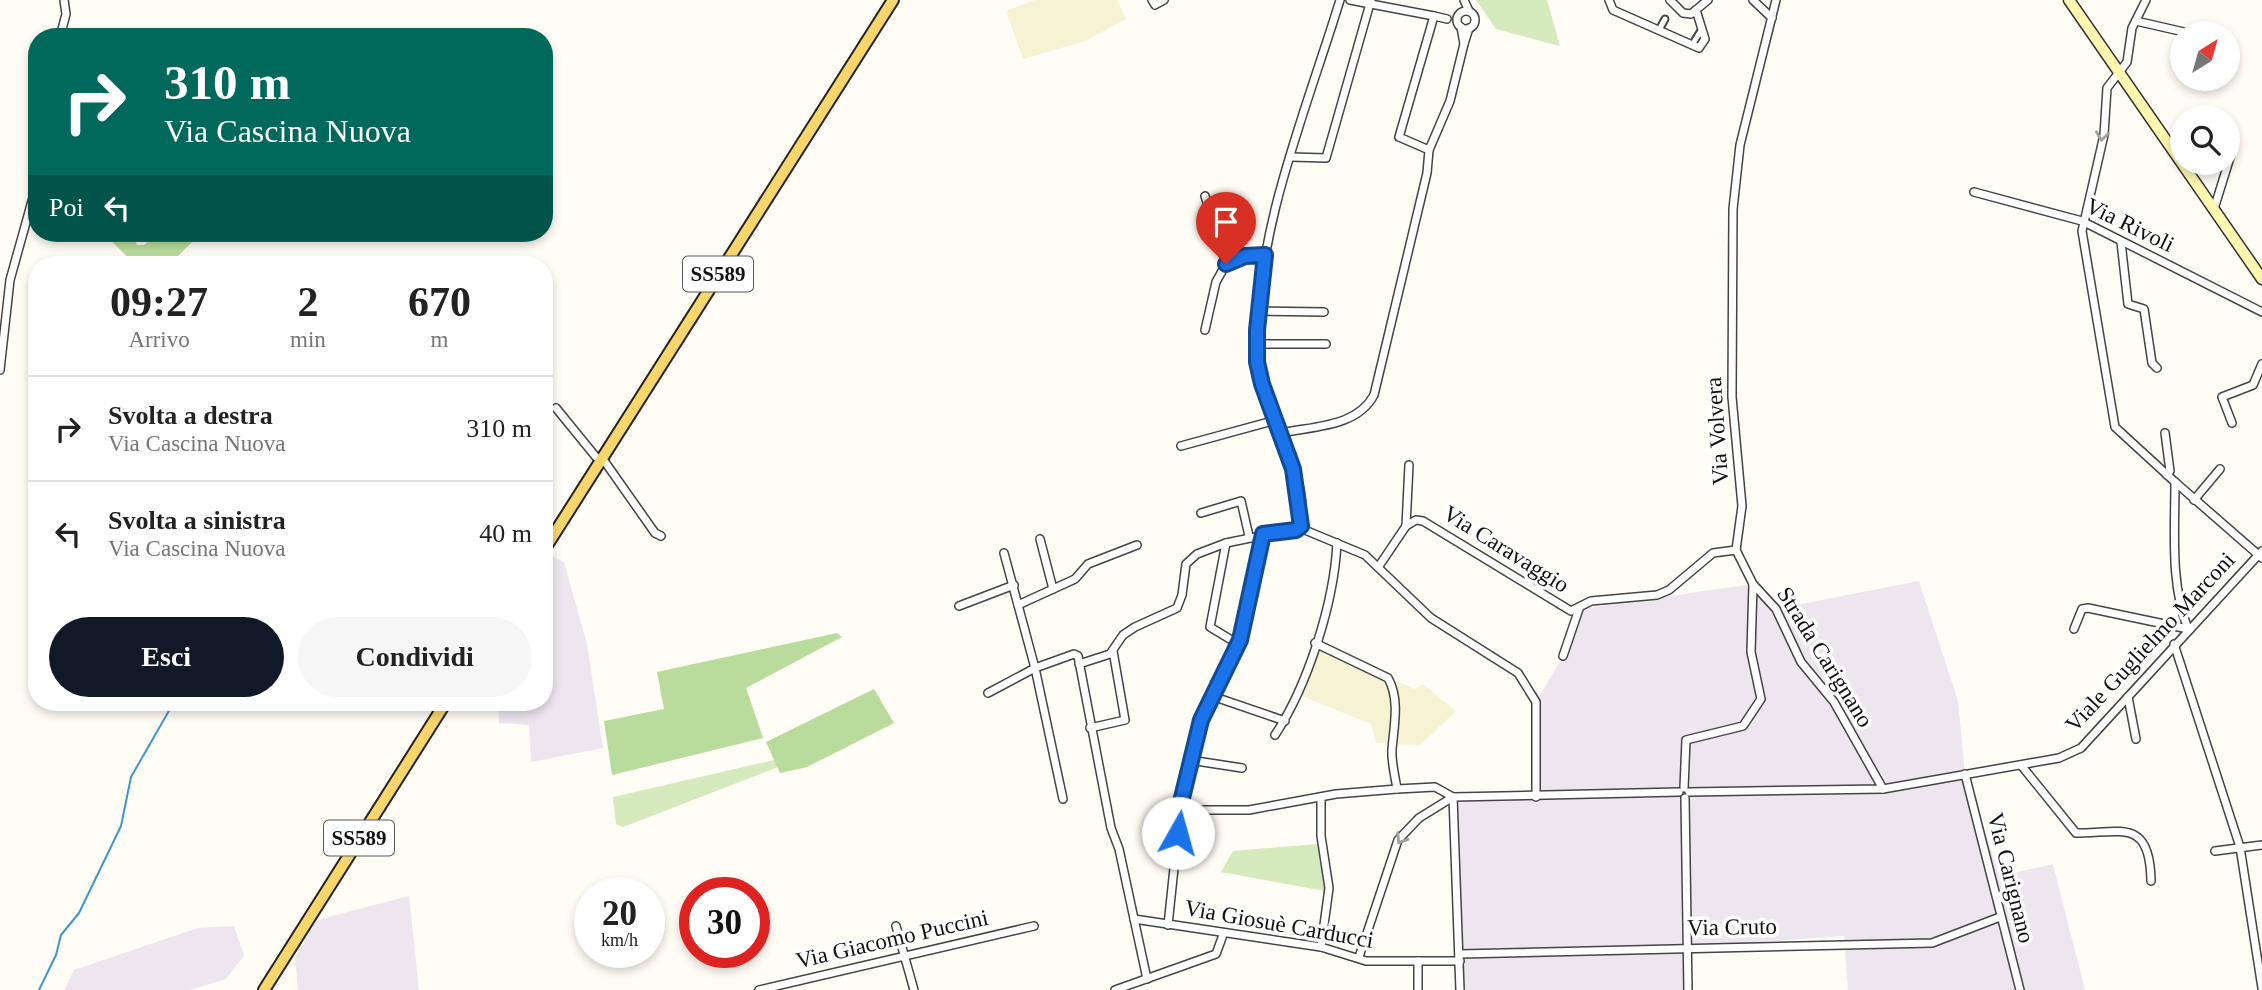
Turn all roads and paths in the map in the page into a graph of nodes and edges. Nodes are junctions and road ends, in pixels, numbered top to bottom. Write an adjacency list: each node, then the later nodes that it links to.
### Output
1 (64, 0): 25 (street)
2 (894, 0): 56 (main road, SS589)
3 (1152, 0): 4 (street)
4 (1164, 0)
5 (1340, 0): 30 (street)
6 (1350, 0): 14 (street)
7 (1463, 0): 17 (street); 18 (street)
8 (1609, 0): 27 (street)
9 (1670, 0): 16 (street)
10 (1708, 0): 16 (street)
11 (1776, 0): 20 (street, Via Volvera)
12 (2068, 0): 28 (main road)
13 (2146, 0): 23 (street)
14 (1371, 1): 19 (street); 30 (street)
15 (1757, 1): 20 (street)
16 (1696, 10): 27 (street)
17 (1469, 12): 18 (street); 24 (street)
18 (1459, 14): 21 (street); 24 (street)
19 (1434, 16): 21 (street); 29 (street)
20 (1772, 18): 73 (street, Via Volvera)
21 (1447, 19): 24 (street)
22 (1665, 19): 27 (street)
23 (2136, 21): 26 (street); 28 (street)
24 (1463, 27): 29 (street)
25 (62, 28)
26 (2170, 29)
27 (1659, 30)
28 (2118, 72): 34 (main road); 36 (street, one-way to 36)
29 (1429, 150): 53 (street)
30 (1291, 157): 38 (street)
31 (2225, 175): 34 (street)
32 (1974, 192): 36 (street, Via Rivoli)
33 (1205, 196): 39 (street)
34 (2214, 209): 40 (main road)
35 (28, 214): 49 (street)
36 (2082, 221): 37 (street, Via Rivoli); 59 (street)
37 (2121, 242): 43 (street, Via Rivoli); 48 (street)
38 (1265, 255): 39 (street); 41 (street)
39 (1226, 264): 44 (street)
40 (2262, 279)
41 (1259, 311): 42 (street); 45 (street)
42 (1324, 312)
43 (2262, 312)
44 (1205, 330)
45 (1256, 344): 46 (street); 51 (street)
46 (1326, 344)
47 (2262, 364): 52 (street)
48 (2157, 368)
49 (0, 370)
50 (556, 408): 56 (street)
51 (1276, 420): 53 (street); 55 (street)
52 (2232, 423)
53 (1282, 432): 64 (street)
54 (2165, 433): 59 (street)
55 (1181, 446)
56 (600, 459): 66 (main road, SS589); 67 (street)
57 (1409, 465): 63 (street)
58 (2220, 469): 61 (street)
59 (2167, 475): 60 (street)
60 (2175, 482): 61 (street); 84 (street)
61 (2194, 500): 75 (street)
62 (1201, 513): 68 (street)
63 (1406, 526): 76 (street); 82 (street, Via Caravaggio)
64 (1300, 528): 65 (street); 71 (street)
65 (1263, 534): 68 (street); 86 (street)
66 (553, 535)
67 (661, 536)
68 (1249, 536): 70 (street)
69 (1040, 539): 79 (street)
70 (1226, 543): 86 (street); 88 (street)
71 (1336, 543): 76 (street); 85 (street)
72 (1137, 545): 79 (street)
73 (1736, 550): 77 (street); 82 (street, Via Caravaggio)
74 (1004, 552): 78 (street)
75 (2260, 554): 84 (street, Viale Guglielmo Marconi)
76 (1379, 566): 109 (street)
77 (1753, 584): 105 (street, Strada Carignano); 106 (street)
78 (1014, 585): 80 (street); 81 (street)
79 (1054, 589): 80 (street)
80 (1018, 605): 91 (street)
81 (959, 606)
82 (1579, 609): 89 (street)
83 (2074, 629): 84 (street)
84 (2188, 629): 87 (street, Viale Guglielmo Marconi)
85 (1315, 643): 96 (street); 104 (street)
86 (1238, 644): 93 (street)
87 (2174, 644): 94 (street, Viale Guglielmo Marconi); 113 (street)
88 (1113, 652): 90 (street); 97 (street)
89 (1563, 656)
90 (1079, 664): 91 (street); 97 (street)
91 (1035, 668): 92 (street); 110 (street)
92 (988, 693)
93 (1212, 696): 96 (street); 100 (street)
94 (2128, 697): 99 (street); 101 (street, Viale Guglielmo Marconi)
95 (440, 711): 130 (main road, SS589)
96 (1285, 721): 98 (street)
97 (1090, 729): 117 (street)
98 (1275, 735)
99 (2136, 739)
100 (1190, 760): 102 (street); 111 (street)
101 (2021, 765): 103 (street, Viale Guglielmo Marconi); 115 (street)
102 (1242, 768)
103 (1965, 774): 105 (street, Viale Guglielmo Marconi); 116 (street, Via Carignano)
104 (1396, 789): 107 (street, Viale Guglielmo Marconi); 108 (street, Viale Guglielmo Marconi)
105 (1883, 789): 106 (street, Viale Guglielmo Marconi)
106 (1684, 793): 109 (street, Viale Guglielmo Marconi); 123 (street)
107 (1321, 797): 111 (street, Viale Guglielmo Marconi); 122 (street)
108 (1453, 797): 109 (street, Viale Guglielmo Marconi); 125 (street, one-way to 125); 126 (street)
109 (1536, 797)
110 (1063, 799)
111 (1181, 810): 118 (street)
112 (2262, 845): 113 (street)
113 (2240, 847): 114 (street); 129 (street)
114 (2215, 851)
115 (2151, 881)
116 (2000, 917): 123 (street, Via Cruto); 137 (street, Via Carignano)
117 (1134, 919): 118 (street, Via Giosuè Carducci); 128 (street)
118 (1168, 925): 121 (street, Via Giosuè Carducci)
119 (896, 926): 124 (street)
120 (1034, 926): 124 (street, Via Giacomo Puccini)
121 (1223, 935): 122 (street, Via Giosuè Carducci); 128 (street)
122 (1321, 947): 125 (street, Via Giosuè Carducci)
123 (1687, 947): 126 (street, Via Cruto); 136 (street)
124 (905, 954): 131 (street, Via Giacomo Puccini); 132 (street)
125 (1359, 957): 127 (street, Via Giosuè Carducci)
126 (1460, 958): 127 (street, Via Giosuè Carducci); 135 (street)
127 (1418, 961): 134 (street)
128 (1147, 979): 133 (street)
129 (2262, 988)
130 (264, 990)
131 (759, 990)
132 (914, 990)
133 (1115, 990)
134 (1418, 990)
135 (1460, 990)
136 (1688, 990)
137 (2020, 990)

